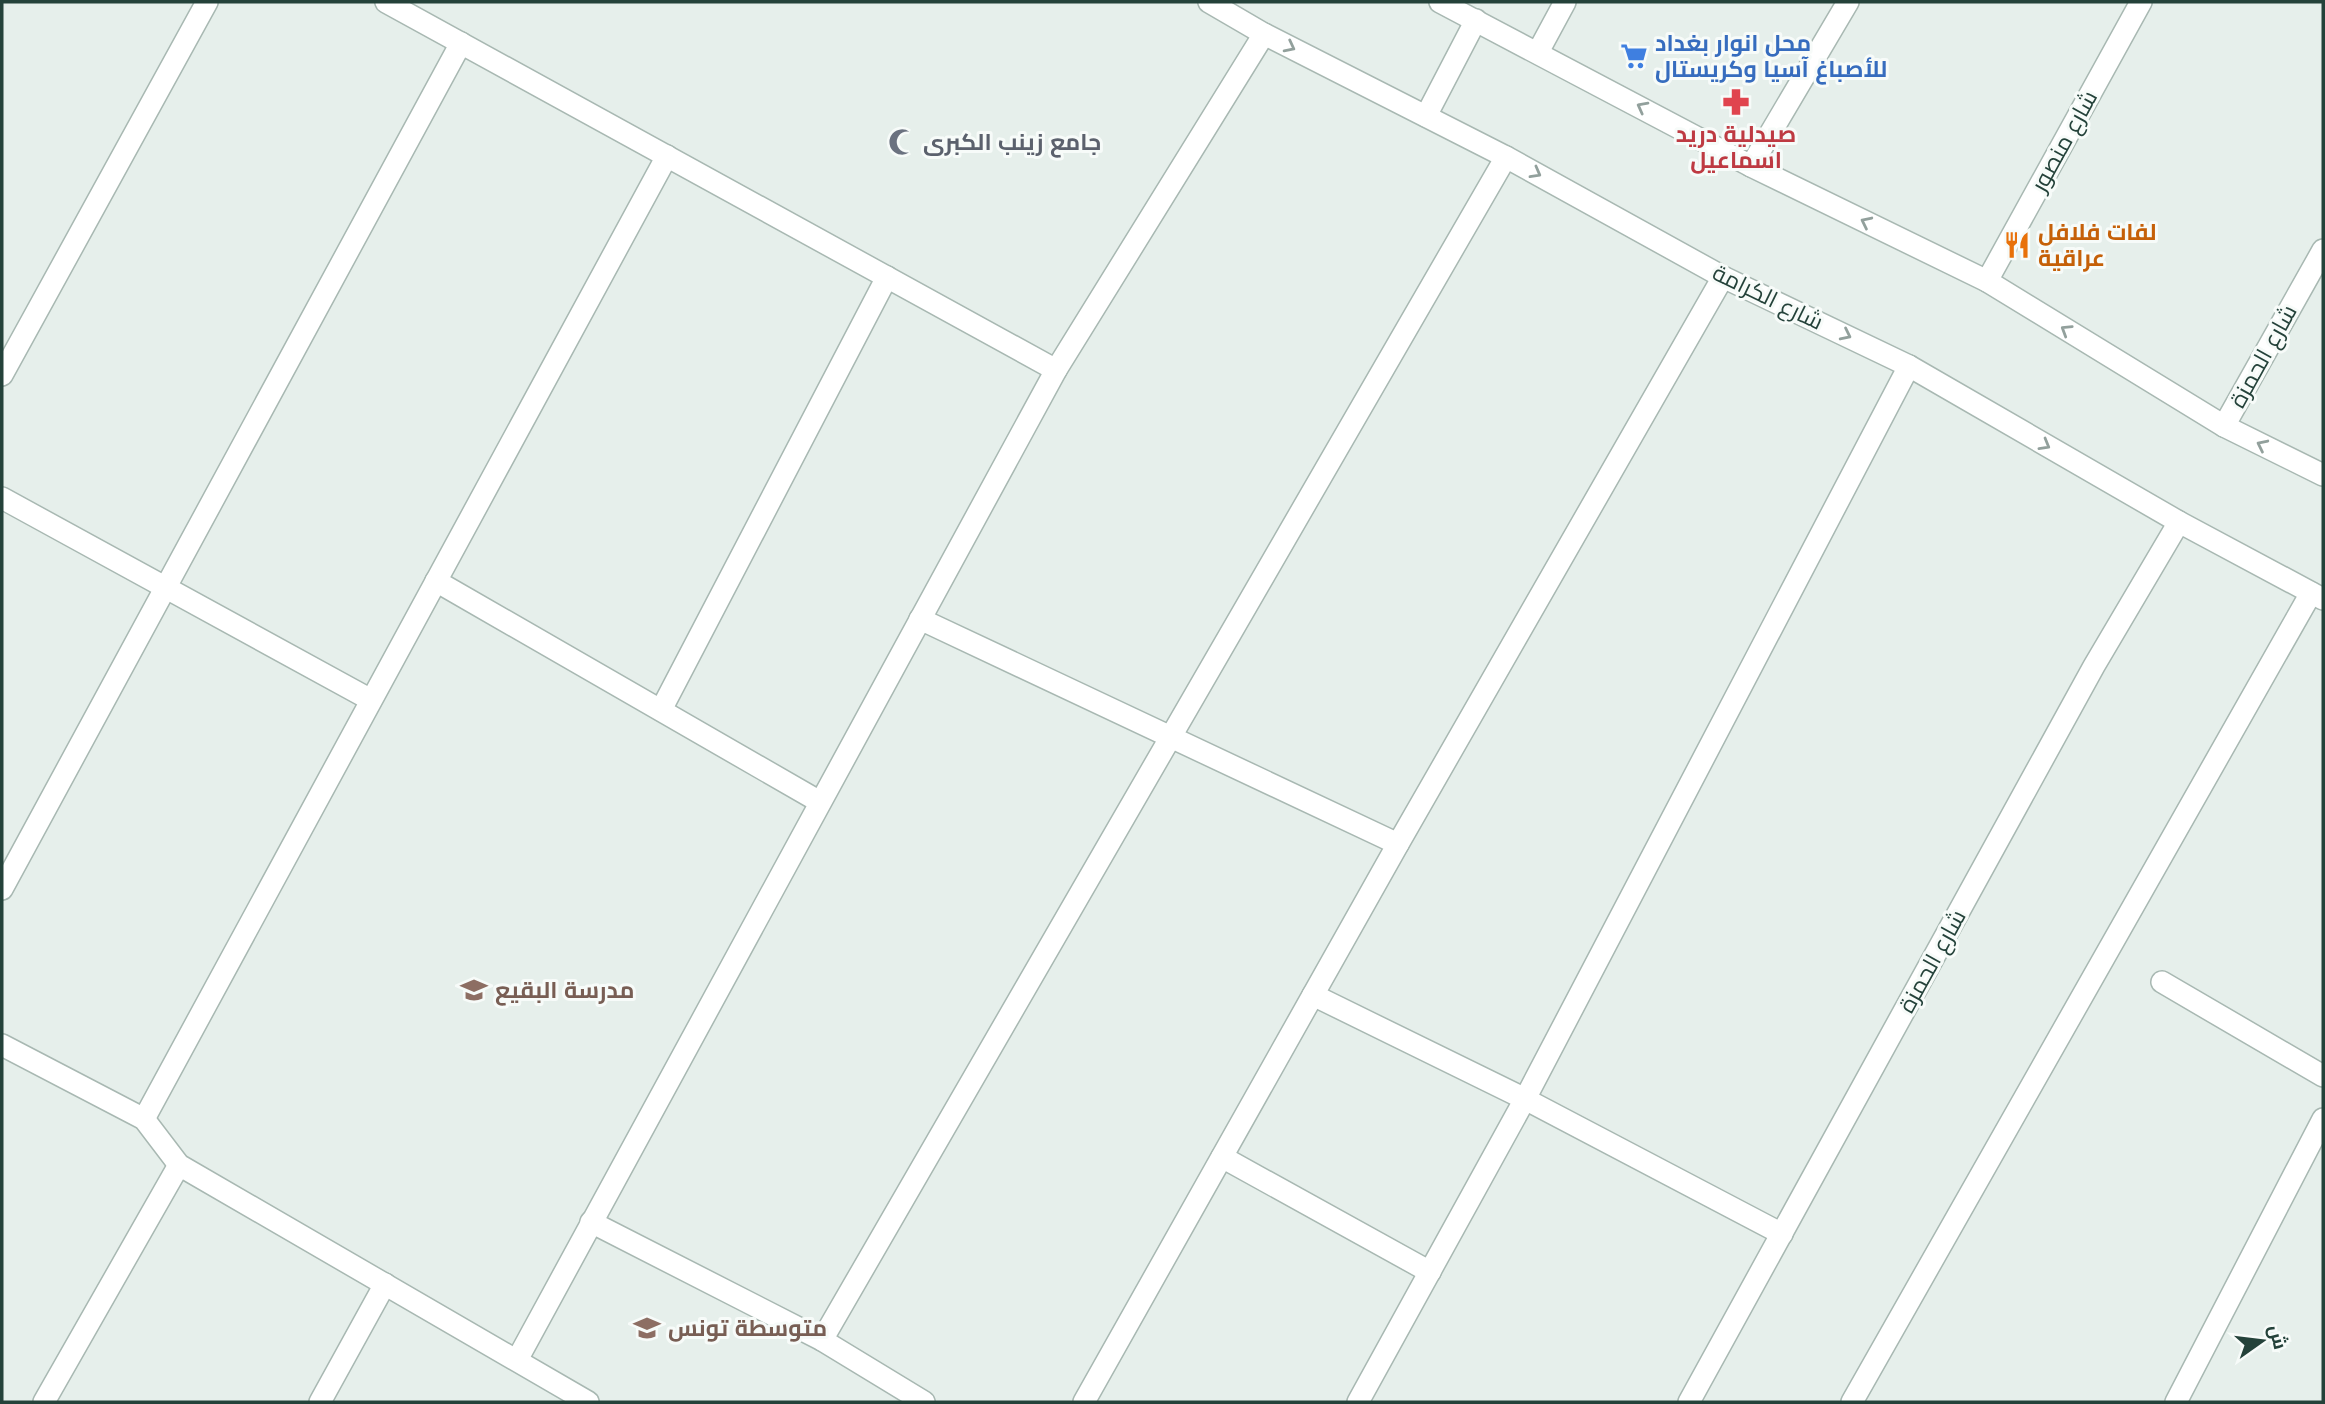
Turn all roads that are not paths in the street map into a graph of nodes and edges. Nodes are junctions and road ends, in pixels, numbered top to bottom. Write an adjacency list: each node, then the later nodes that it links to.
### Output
1 (207, 2): 22 (street)
2 (386, 2): 10 (street)
3 (1209, 2): 9 (street, شارع الكرامة)
4 (1440, 2): 8 (street)
5 (1566, 2): 11 (street)
6 (1848, 2): 15 (street)
7 (2141, 2): 19 (street, شارع منصور)
8 (1476, 20): 11 (street); 12 (street)
9 (1264, 34): 12 (street, شارع الكرامة, one-way to 12); 21 (street)
10 (461, 43): 13 (street); 28 (street)
11 (1538, 52): 15 (street, one-way to 11)
12 (1426, 116): 14 (street, شارع الكرامة)
13 (667, 156): 17 (street); 27 (street)
14 (1506, 157): 18 (street, شارع الكرامة, one-way to 18); 33 (street)
15 (1751, 166): 19 (street, one-way to 15)
16 (2323, 250): 23 (street, شارع الحمزة)
17 (887, 276): 21 (street); 32 (street)
18 (1723, 277): 20 (street, شارع الكرامة, one-way to 20); 35 (street)
19 (1987, 281): 23 (street, one-way to 19)
20 (1909, 366): 26 (street, شارع الكرامة, one-way to 26); 41 (street)
21 (1056, 370): 30 (street)
22 (2, 375)
23 (2224, 426): 24 (street, one-way to 23)
24 (2323, 475)
25 (2, 498): 28 (street)
26 (2179, 522): 29 (street, شارع الكرامة); 47 (street, شارع الحمزة)
27 (436, 581): 31 (street); 32 (street)
28 (165, 587): 31 (street); 36 (street)
29 (2317, 596): 60 (street)
30 (920, 619): 33 (street); 34 (street)
31 (371, 700): 42 (street)
32 (661, 710): 34 (street)
33 (1172, 738): 35 (street); 50 (street)
34 (820, 802): 46 (street)
35 (1398, 844): 38 (street)
36 (2, 889)
37 (2162, 982): 40 (street)
38 (1313, 995): 41 (street); 44 (street)
39 (2, 1045): 42 (street)
40 (2323, 1076)
41 (1525, 1099): 47 (street); 48 (street)
42 (144, 1119): 45 (street)
43 (2323, 1119): 61 (street)
44 (1222, 1157): 48 (street); 57 (street)
45 (179, 1165): 49 (street); 53 (street)
46 (592, 1222): 50 (street); 51 (street)
47 (1782, 1234): 59 (street, شارع الحمزة)
48 (1430, 1272): 58 (street)
49 (385, 1284): 51 (street); 54 (street)
50 (822, 1340): 52 (street)
51 (517, 1360): 55 (street)
52 (889, 1394): 56 (street)
53 (44, 1402)
54 (320, 1402)
55 (588, 1402)
56 (924, 1402)
57 (1084, 1402)
58 (1358, 1402)
59 (1689, 1402)
60 (1852, 1402)
61 (2176, 1402)

